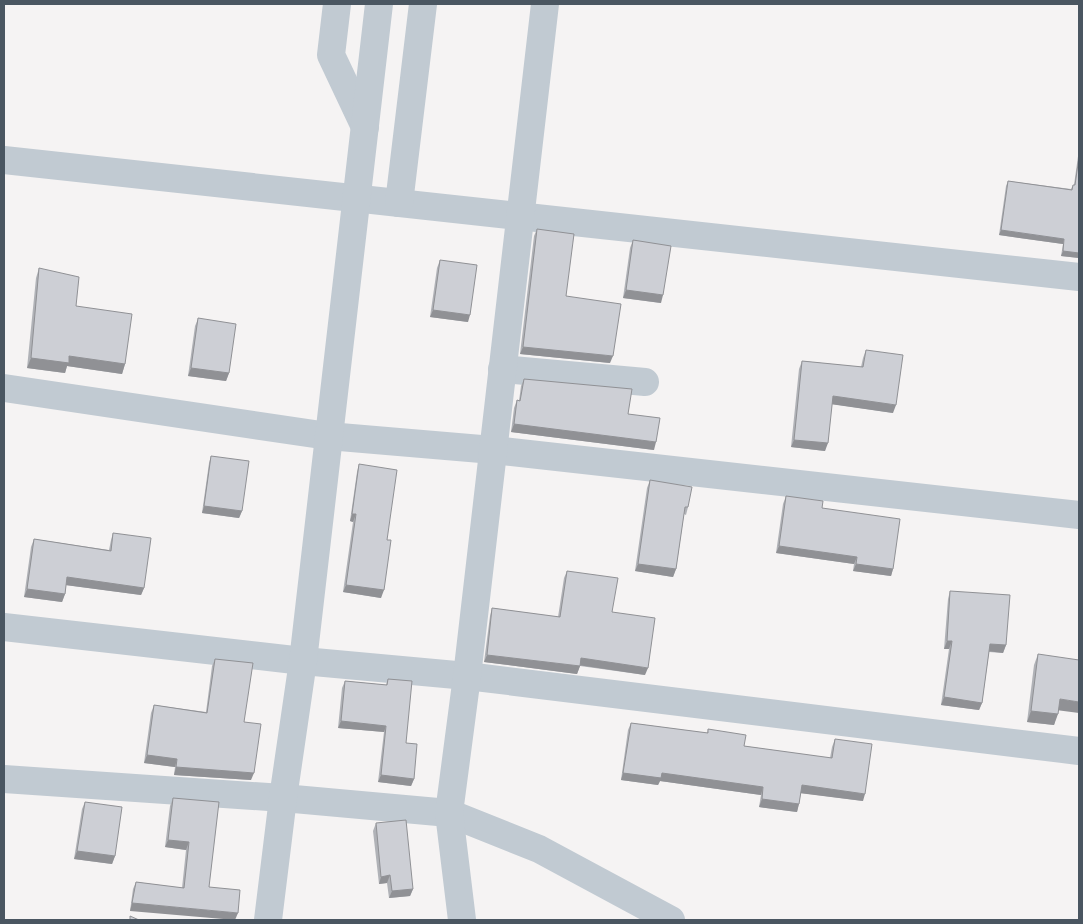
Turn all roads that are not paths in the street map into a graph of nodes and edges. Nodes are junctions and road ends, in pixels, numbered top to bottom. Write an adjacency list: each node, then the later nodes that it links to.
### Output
1 (337, 4): 5 (street)
2 (378, 4): 5 (street)
3 (423, 4): 8 (street)
4 (545, 4): 9 (street)
5 (365, 126): 7 (street)
6 (4, 160): 7 (street)
7 (357, 198): 8 (street); 14 (street)
8 (399, 203): 9 (street)
9 (520, 217): 10 (street); 11 (street)
10 (1079, 277)
11 (502, 369): 12 (street); 15 (street)
12 (645, 382)
13 (4, 388): 14 (street)
14 (328, 436): 15 (street); 18 (street)
15 (493, 450): 16 (street); 19 (street)
16 (1079, 515)
17 (4, 628): 18 (street)
18 (303, 662): 19 (street); 22 (street)
19 (467, 676): 20 (street); 23 (street)
20 (1079, 751)
21 (4, 778): 22 (street)
22 (282, 798): 23 (street); 24 (street)
23 (449, 813): 25 (street); 26 (street)
24 (268, 920)
25 (462, 920)
26 (671, 920)

